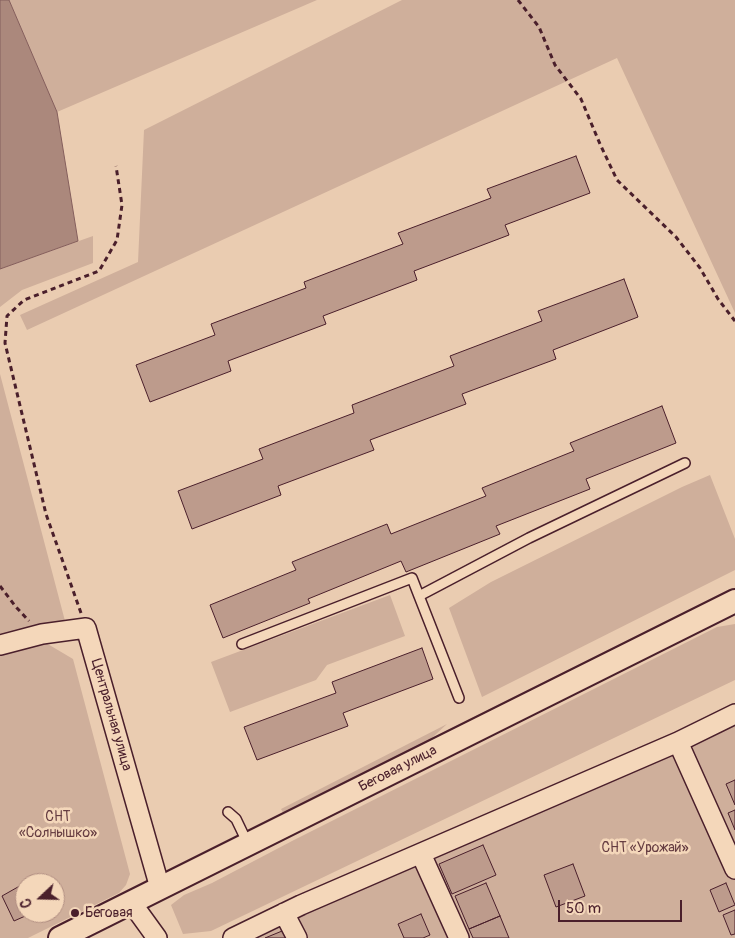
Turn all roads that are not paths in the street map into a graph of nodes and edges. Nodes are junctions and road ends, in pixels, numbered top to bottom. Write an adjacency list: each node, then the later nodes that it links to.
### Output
1 (685, 463): 2 (lane)
2 (419, 596): 4 (lane); 6 (lane)
3 (735, 601): 10 (street, Беговая улица)
4 (242, 644)
5 (0, 645): 13 (street, Центральная улица)
6 (459, 698)
7 (735, 714): 8 (street)
8 (678, 742): 11 (street); 12 (street)
9 (228, 812): 10 (lane)
10 (248, 844): 13 (street, Беговая улица)
11 (420, 854): 15 (street); 20 (street)
12 (735, 869)
13 (160, 888): 14 (street, Беговая улица)
14 (131, 902): 16 (street, Беговая улица); 17 (street)
15 (284, 913): 18 (street); 19 (street)
16 (60, 938)
17 (157, 938)
18 (232, 938)
19 (297, 938)
20 (458, 938)

